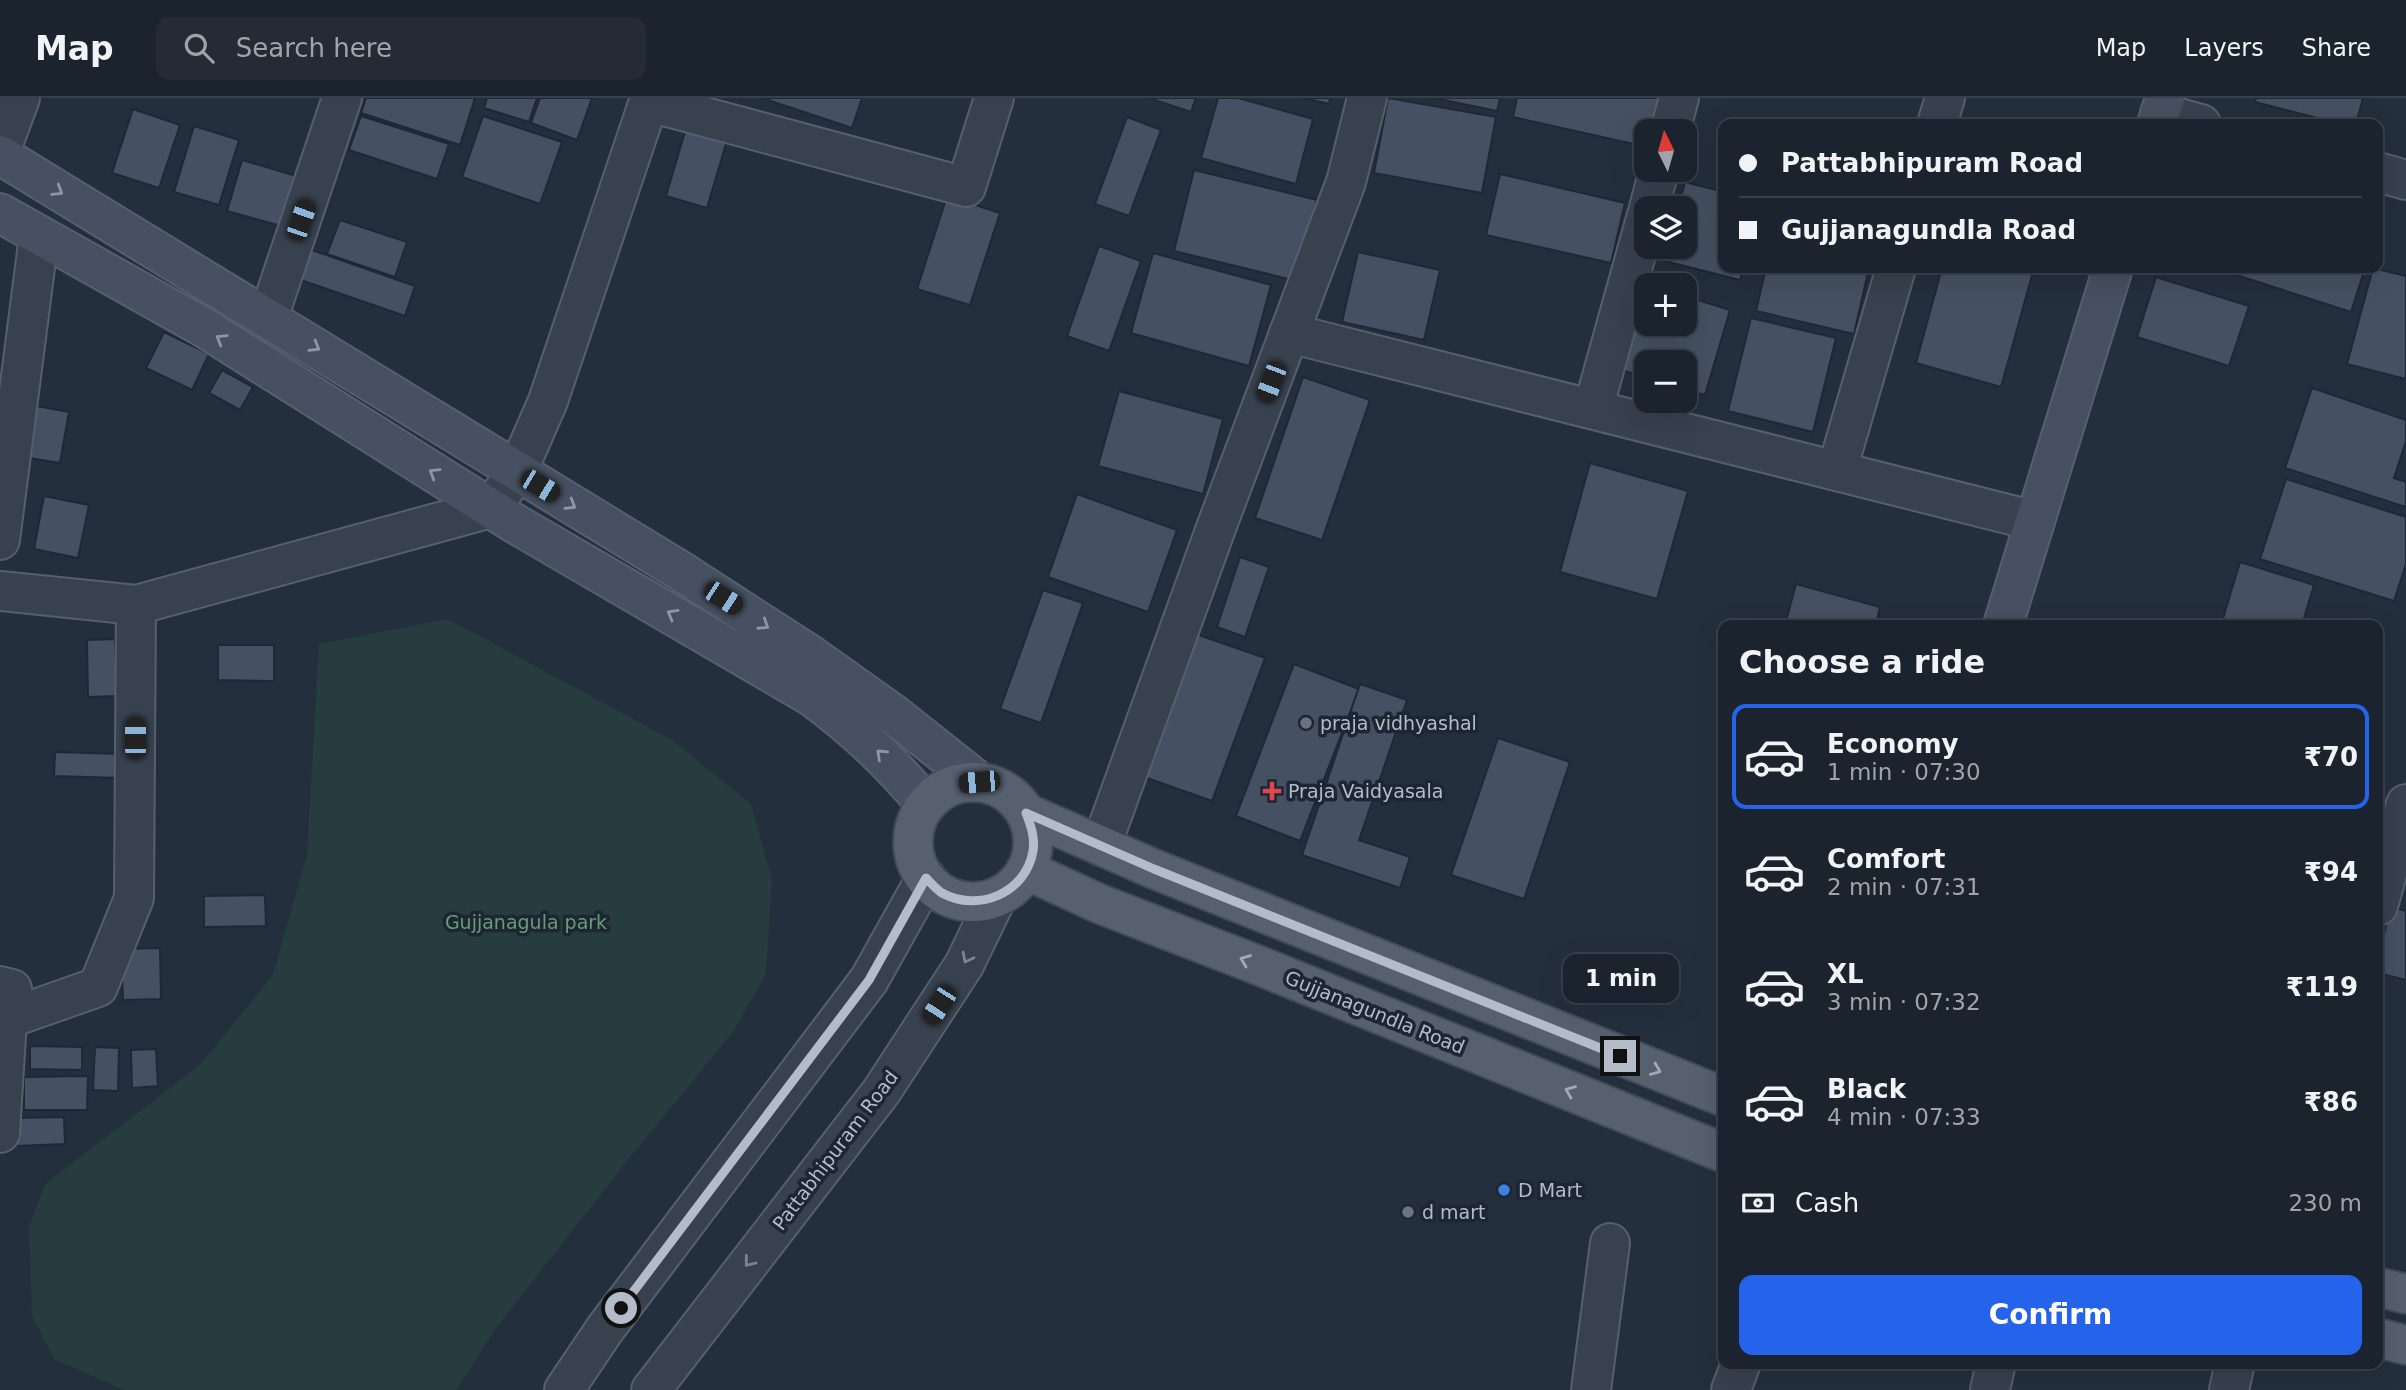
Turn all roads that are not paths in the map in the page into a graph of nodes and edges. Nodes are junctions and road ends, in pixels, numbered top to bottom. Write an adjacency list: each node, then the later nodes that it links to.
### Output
1 (20, 98): 12 (street)
2 (342, 98): 20 (street)
3 (994, 98): 7 (street)
4 (1367, 98): 21 (street)
5 (1679, 98): 9 (street)
6 (1945, 98): 10 (street)
7 (649, 100): 24 (street)
8 (2161, 112): 11 (street)
9 (1673, 119)
10 (1939, 119)
11 (2184, 119)
12 (0, 153): 20 (main road, one-way to 20)
13 (2383, 173): 14 (street)
14 (2406, 180)
15 (0, 213): 16 (main road)
16 (39, 236): 25 (main road, one-way to 16); 27 (street)
17 (1635, 259): 22 (street)
18 (1895, 273): 23 (street)
19 (2111, 273): 26 (main road)
20 (268, 318): 24 (main road, one-way to 24)
21 (1289, 333): 22 (street); 35 (street)
22 (1593, 409): 23 (street)
23 (1837, 470): 26 (street)
24 (517, 472): 25 (street); 31 (main road, one-way to 31)
25 (491, 508): 29 (street); 32 (main road, one-way to 25)
26 (2035, 521): 30 (main road)
27 (0, 540)
28 (0, 591): 29 (street)
29 (136, 605): 40 (street)
30 (2005, 620)
31 (979, 782): 32 (main road); 34 (main road)
32 (926, 804): 37 (main road)
33 (2406, 804): 38 (street)
34 (1026, 813): 35 (main road); 36 (main road)
35 (1101, 846): 41 (main road, one-way to 41)
36 (1026, 870): 39 (main road); 43 (main road, Gujjanagundla Road, one-way to 36)
37 (926, 878): 39 (main road); 52 (street)
38 (2390, 891)
39 (997, 897): 53 (street, Pattabhipuram Road, one-way to 53)
40 (3, 1002): 42 (street)
41 (1718, 1095)
42 (0, 1133)
43 (1718, 1151)
44 (1610, 1243): 54 (street)
45 (2383, 1288): 46 (main road)
46 (2406, 1294)
47 (2383, 1339): 48 (main road)
48 (2406, 1345)
49 (1739, 1369): 55 (street)
50 (1995, 1369): 56 (street)
51 (2234, 1369): 57 (street)
52 (564, 1390)
53 (651, 1390)
54 (1591, 1390)
55 (1731, 1390)
56 (1990, 1390)
57 (2229, 1390)

